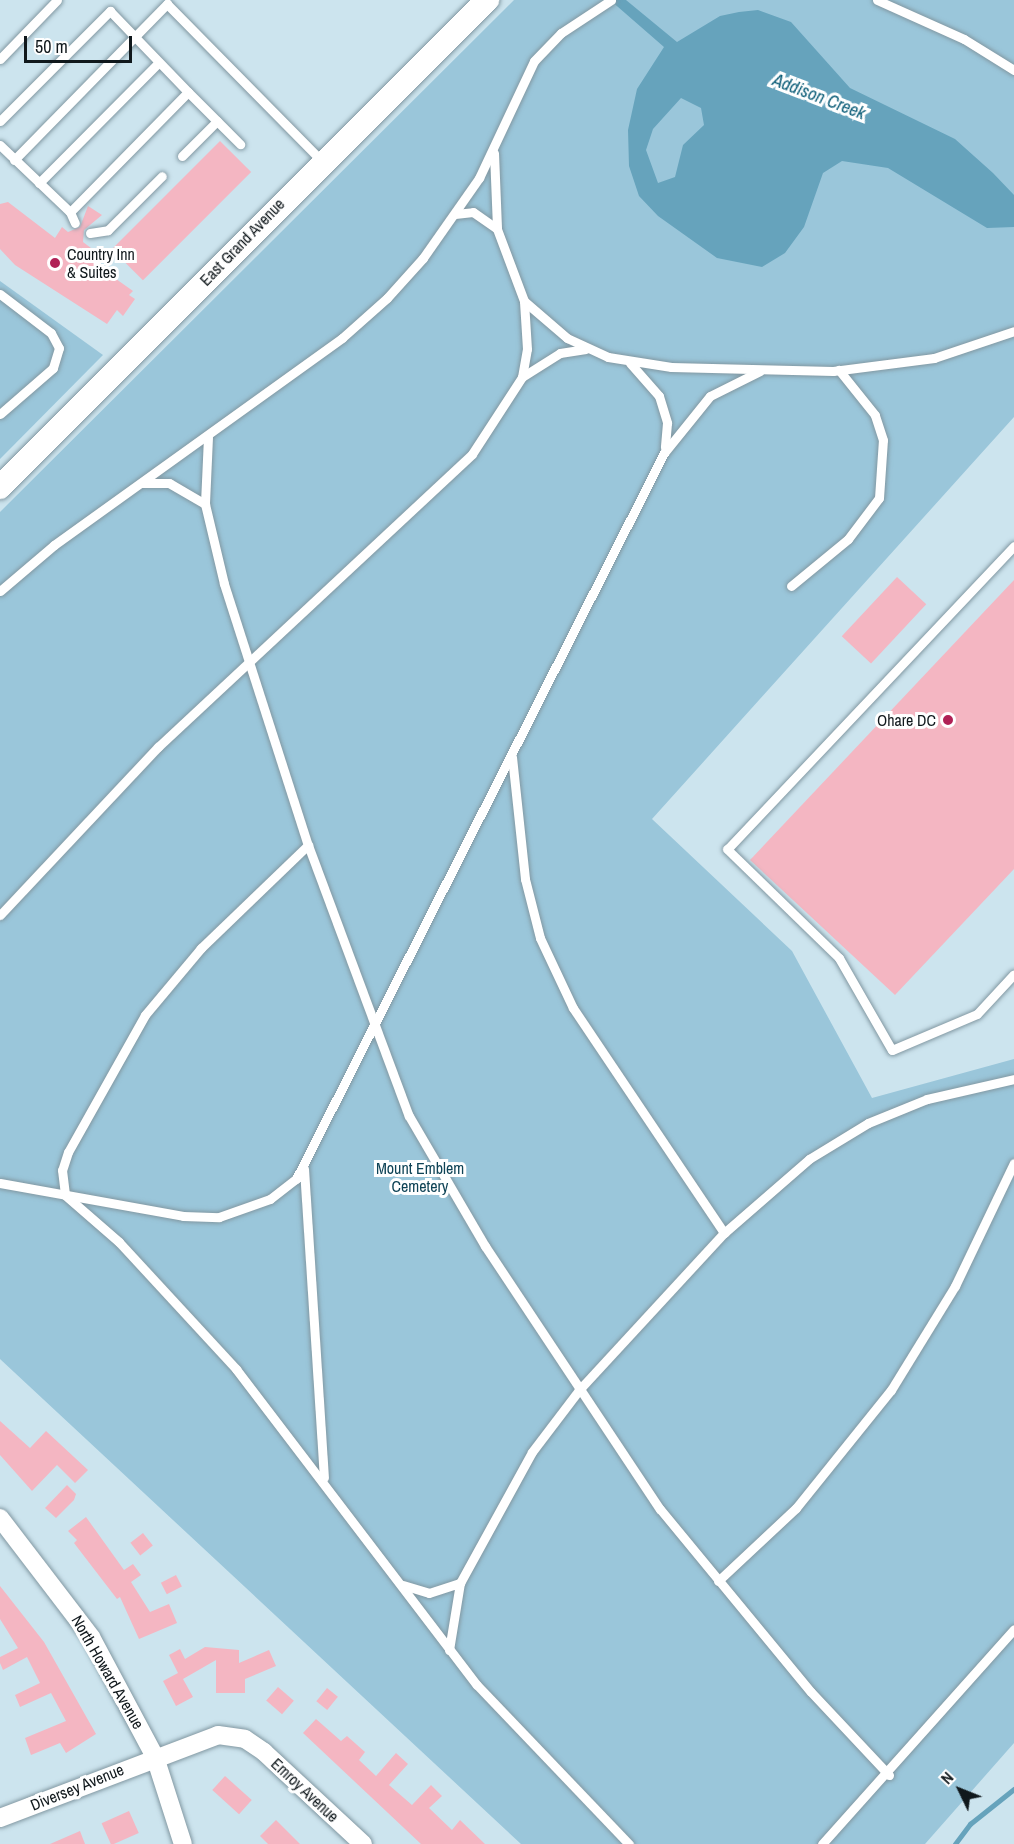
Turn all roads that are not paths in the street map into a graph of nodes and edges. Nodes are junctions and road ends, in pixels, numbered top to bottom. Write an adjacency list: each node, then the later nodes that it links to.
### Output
1 (57, 0): 7 (lane)
2 (487, 0): 18 (main road, East Grand Avenue)
3 (611, 0): 15 (lane)
4 (877, 0): 9 (lane)
5 (165, 2): 6 (lane); 18 (lane)
6 (135, 36): 8 (lane); 11 (lane); 17 (lane)
7 (0, 59)
8 (159, 62): 10 (lane); 20 (lane)
9 (1014, 70)
10 (188, 92): 12 (lane); 21 (lane)
11 (0, 121)
12 (217, 121): 13 (lane); 16 (lane)
13 (240, 144)
14 (0, 145): 17 (lane)
15 (495, 147): 22 (lane); 24 (lane)
16 (182, 156)
17 (14, 160): 20 (lane)
18 (322, 161): 38 (main road, East Grand Avenue)
19 (162, 176): 25 (lane)
20 (39, 183): 21 (lane)
21 (70, 212): 23 (lane)
22 (456, 214): 24 (lane); 35 (lane)
23 (75, 223)
24 (497, 229): 27 (lane)
25 (90, 233)
26 (0, 294): 34 (lane)
27 (524, 301): 29 (lane); 33 (lane)
28 (1014, 331): 31 (lane)
29 (587, 349): 30 (lane); 33 (lane)
30 (628, 362): 32 (lane); 36 (lane)
31 (839, 370): 32 (lane); 41 (lane)
32 (760, 371): 36 (lane)
33 (522, 377): 43 (lane)
34 (0, 414)
35 (208, 437): 37 (lane); 39 (lane)
36 (664, 453): 44 (lane)
37 (140, 483): 39 (lane); 42 (lane)
38 (0, 486)
39 (205, 504): 43 (lane)
40 (1014, 546): 47 (lane)
41 (791, 586)
42 (0, 591)
43 (249, 659): 45 (lane); 46 (lane)
44 (511, 755): 48 (lane); 54 (lane)
45 (308, 845): 48 (lane); 53 (lane)
46 (0, 915)
47 (1014, 974)
48 (374, 1029): 51 (lane); 55 (lane)
49 (1014, 1079): 54 (lane)
50 (1014, 1163): 58 (lane)
51 (303, 1169): 53 (lane); 56 (lane)
52 (0, 1184): 53 (lane)
53 (65, 1195): 56 (lane)
54 (724, 1233): 55 (lane)
55 (579, 1390): 58 (lane); 60 (lane)
56 (324, 1478): 59 (lane)
57 (0, 1518): 64 (street, North Howard Avenue)
58 (718, 1581): 65 (lane)
59 (401, 1583): 60 (lane); 62 (lane)
60 (460, 1583): 62 (lane)
61 (1014, 1629): 65 (lane)
62 (449, 1650): 69 (lane)
63 (245, 1739): 64 (street, Diversey Avenue); 68 (street, Emroy Avenue)
64 (155, 1756): 66 (street, Diversey Avenue); 67 (street, North Howard Avenue)
65 (889, 1775): 70 (lane)
66 (0, 1818)
67 (183, 1844)
68 (363, 1844)
69 (629, 1844)
70 (822, 1844)

